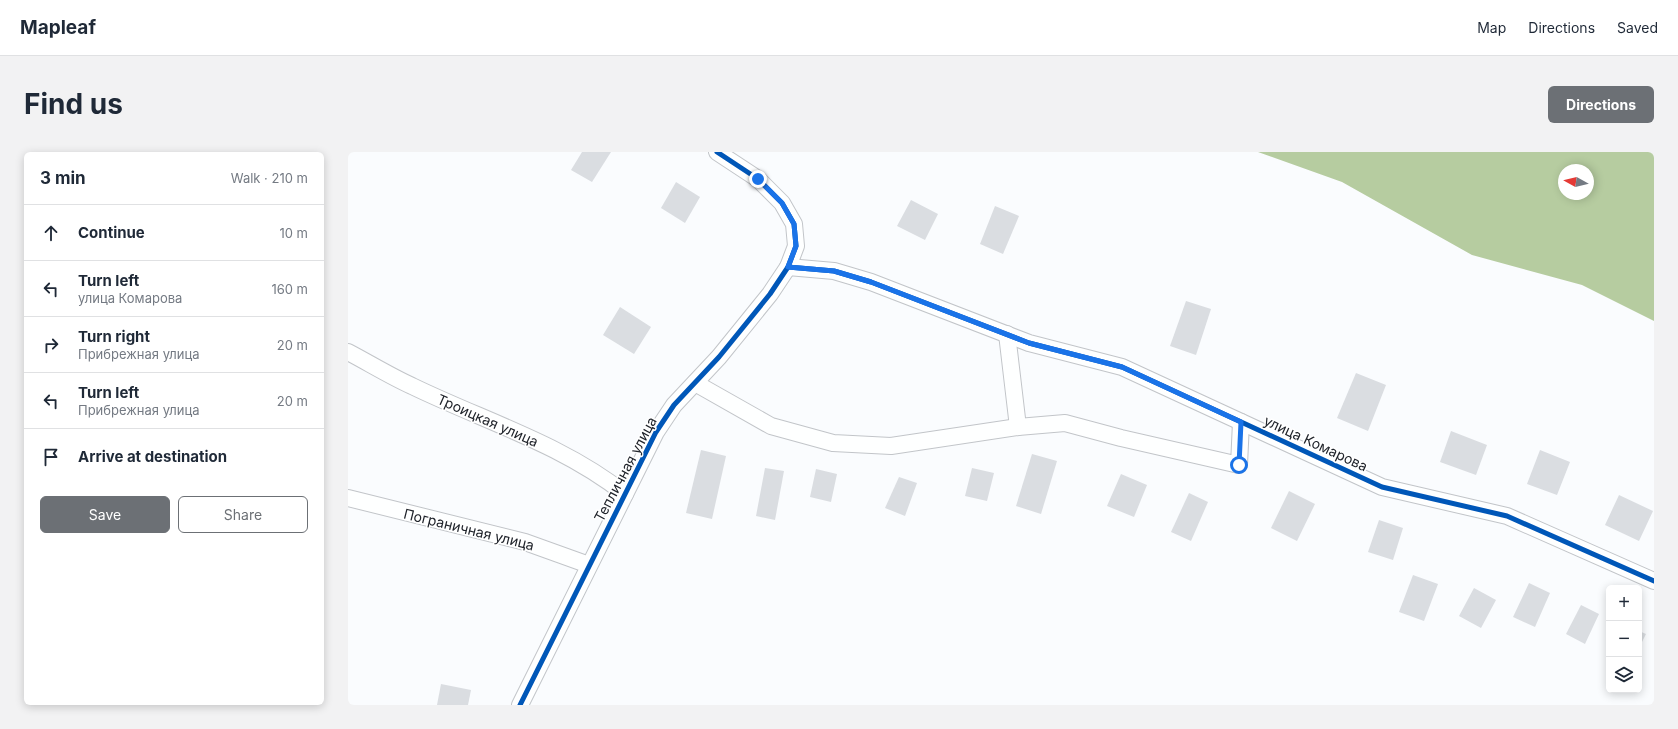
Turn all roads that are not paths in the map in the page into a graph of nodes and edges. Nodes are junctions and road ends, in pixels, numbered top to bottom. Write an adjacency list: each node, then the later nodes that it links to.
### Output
1 (717, 152): 2 (street, Тепличная улица)
2 (788, 267): 3 (street, улица Комарова); 5 (street, Тепличная улица)
3 (1008, 334): 6 (street, улица Комарова); 7 (street)
4 (348, 352): 8 (street, Троицкая улица)
5 (695, 383): 7 (street); 8 (street, Тепличная улица)
6 (1241, 422): 7 (street); 11 (street, улица Комарова)
7 (1018, 427)
8 (625, 494): 10 (street, Тепличная улица)
9 (348, 498): 10 (street, Пограничная улица)
10 (589, 565): 12 (street, Тепличная улица)
11 (1654, 581)
12 (520, 705)

